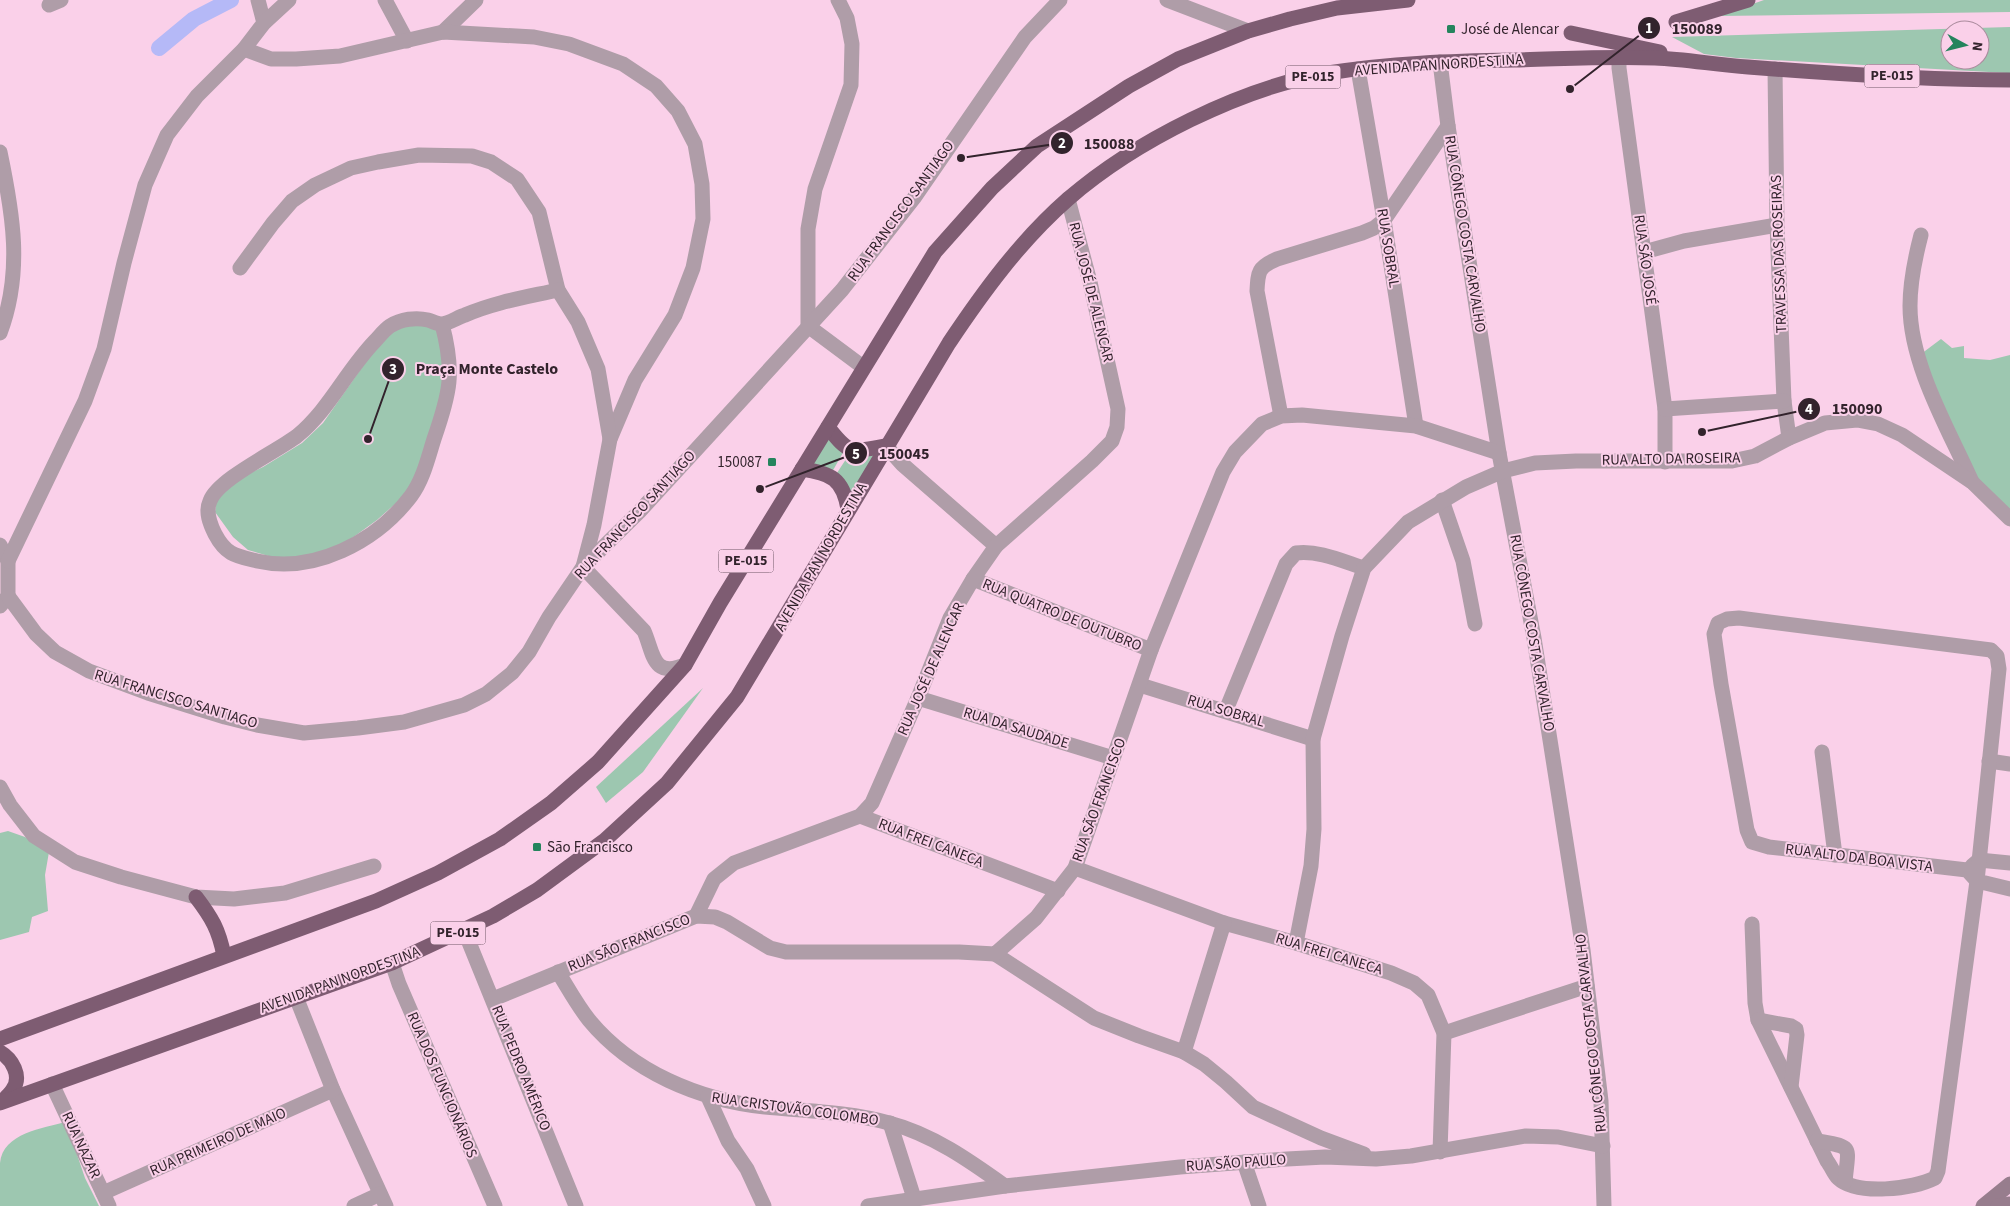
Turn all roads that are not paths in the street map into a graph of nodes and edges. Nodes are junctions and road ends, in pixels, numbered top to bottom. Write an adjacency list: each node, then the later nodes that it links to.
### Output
1 (289, 0): 11 (street)
2 (385, 0): 15 (street)
3 (476, 0): 13 (street)
4 (838, 0): 33 (street)
5 (1060, 0): 33 (street, RUA FRANCISCO SANTIAGO)
6 (1167, 0): 12 (street)
7 (1408, 0): 12 (highway, PE-015)
8 (1748, 0): 10 (highway)
9 (259, 2): 11 (street)
10 (1676, 22)
11 (264, 23): 16 (street)
12 (1248, 31): 35 (highway, PE-015)
13 (443, 32): 15 (street); 42 (street)
14 (1571, 33): 18 (highway)
15 (407, 41): 16 (street)
16 (244, 49): 54 (street)
17 (1619, 58): 18 (highway, AVENIDA PAN NORDESTINA / PE-015); 19 (highway, AVENIDA PAN NORDESTINA / PE-015); 29 (street, RUA SÃO JOSÉ)
18 (1688, 60): 21 (highway, AVENIDA PAN NORDESTINA / PE-015)
19 (1440, 62): 20 (highway, AVENIDA PAN NORDESTINA / PE-015); 23 (street, RUA CÔNEGO COSTA CARVALHO)
20 (1358, 69): 25 (highway, AVENIDA PAN NORDESTINA / PE-015); 26 (street, RUA SOBRAL)
21 (1775, 69): 22 (highway, AVENIDA PAN NORDESTINA / PE-015); 27 (street, TRAVESSA DAS ROSEIRAS)
22 (2008, 81)
23 (1448, 126): 26 (street); 44 (street, RUA CÔNEGO COSTA CARVALHO)
24 (0, 152): 34 (street)
25 (1068, 199): 43 (highway, AVENIDA PAN NORDESTINA / PE-015); 53 (street, RUA JOSÉ DE ALENCAR)
26 (1384, 220): 38 (street); 39 (street, RUA SOBRAL)
27 (1777, 225): 29 (street); 36 (street, TRAVESSA DAS ROSEIRAS)
28 (1921, 235): 48 (street)
29 (1644, 252): 37 (street, RUA SÃO JOSÉ)
30 (240, 268): 31 (street)
31 (558, 290): 32 (street); 42 (street)
32 (442, 324): 32 (street)
33 (808, 326): 35 (street); 55 (street, RUA FRANCISCO SANTIAGO)
34 (0, 333)
35 (864, 367): 40 (highway, PE-015)
36 (1784, 401): 37 (street); 41 (street, TRAVESSA DAS ROSEIRAS)
37 (1665, 409): 45 (street, RUA SÃO JOSÉ)
38 (1280, 416): 39 (street, RUA SÃO FRANCISCO); 60 (street, RUA SÃO FRANCISCO)
39 (1416, 426): 44 (street, RUA SÃO FRANCISCO)
40 (828, 427): 43 (highway); 46 (highway, PE-015)
41 (1789, 438): 45 (street, RUA ALTO DA ROSEIRA); 48 (street, RUA ALTO DA ROSEIRA)
42 (610, 439): 55 (street)
43 (886, 446): 50 (highway, AVENIDA PAN NORDESTINA / PE-015); 53 (street)
44 (1499, 454): 47 (street, RUA CÔNEGO COSTA CARVALHO)
45 (1665, 462): 47 (street, RUA ALTO DA ROSEIRA)
46 (802, 470): 50 (highway); 61 (highway, PE-015)
47 (1503, 471): 49 (street, RUA ALTO DA ROSEIRA); 90 (street, RUA CÔNEGO COSTA CARVALHO)
48 (1972, 482): 51 (street, RUA ALTO DA ROSEIRA)
49 (1442, 500): 56 (street, RUA ALTO DA ROSEIRA); 59 (street)
50 (848, 509): 84 (highway, AVENIDA PAN NORDESTINA / PE-015)
51 (2010, 518)
52 (0, 545): 54 (street)
53 (996, 546): 57 (street, RUA JOSÉ DE ALENCAR)
54 (8, 561): 58 (street)
55 (583, 567): 58 (street, RUA FRANCISCO SANTIAGO); 61 (street)
56 (1364, 568): 64 (street); 65 (street)
57 (973, 579): 60 (street, RUA QUATRO DE OUTUBRO); 63 (street, RUA JOSÉ DE ALENCAR)
58 (4, 601)
59 (1475, 624)
60 (1151, 650): 62 (street, RUA SÃO FRANCISCO)
61 (685, 665): 87 (highway, PE-015)
62 (1140, 685): 64 (street, RUA SOBRAL); 67 (street, RUA SÃO FRANCISCO)
63 (918, 698): 67 (street, RUA DA SAUDADE); 71 (street, RUA JOSÉ DE ALENCAR)
64 (1226, 710): 65 (street, RUA SOBRAL)
65 (1313, 739): 85 (street)
66 (1822, 752): 72 (street)
67 (1113, 758): 76 (street, RUA SÃO FRANCISCO)
68 (1989, 762): 69 (street); 72 (street, RUA ALTO DA BOA VISTA); 73 (street)
69 (2010, 764)
70 (0, 787): 80 (street)
71 (860, 816): 79 (street, RUA FREI CANECA); 81 (street)
72 (1835, 855): 77 (street, RUA ALTO DA BOA VISTA)
73 (1979, 860): 74 (street); 77 (street)
74 (2010, 863)
75 (374, 866): 80 (street)
76 (1075, 868): 79 (street, RUA SÃO FRANCISCO); 82 (street, RUA FREI CANECA)
77 (1972, 876): 78 (street, RUA ALTO DA BOA VISTA); 109 (street)
78 (2010, 889)
79 (1058, 892): 86 (street, RUA SÃO FRANCISCO)
80 (196, 897): 87 (highway)
81 (696, 916): 86 (street, RUA SÃO FRANCISCO); 89 (street, RUA SÃO FRANCISCO)
82 (1224, 923): 85 (street, RUA FREI CANECA); 97 (street)
83 (1752, 924): 93 (street)
84 (464, 930): 88 (highway, AVENIDA PAN NORDESTINA / PE-015); 92 (street, RUA PEDRO AMÉRICO)
85 (1296, 943): 94 (street, RUA FREI CANECA)
86 (995, 954): 97 (street)
87 (224, 956): 95 (highway, PE-015)
88 (392, 963): 91 (highway, AVENIDA PAN NORDESTINA / PE-015); 117 (street, RUA DOS FUNCIONÁRIOS)
89 (558, 972): 92 (street, RUA SÃO FRANCISCO); 101 (street, RUA CRISTOVÃO COLOMBO)
90 (1586, 986): 94 (street); 105 (street, RUA CÔNEGO COSTA CARVALHO)
91 (296, 997): 98 (highway, AVENIDA PAN NORDESTINA / PE-015); 100 (street)
92 (493, 999): 118 (street, RUA PEDRO AMÉRICO)
93 (1758, 1020): 99 (street); 99 (street)
94 (1444, 1033): 106 (street, RUA FREI CANECA)
95 (0, 1039)
96 (0, 1052): 102 (highway)
97 (1184, 1052): 107 (street)
98 (52, 1084): 102 (highway, AVENIDA PAN NORDESTINA / PE-015); 113 (street, RUA NAZAR)
99 (1791, 1087): 104 (street)
100 (333, 1090): 113 (street, RUA PRIMEIRO DE MAIO); 114 (street)
101 (708, 1097): 103 (street, RUA CRISTOVÃO COLOMBO); 119 (street)
102 (1, 1103)
103 (890, 1123): 111 (street, RUA CRISTOVÃO COLOMBO); 112 (street)
104 (1817, 1140): 109 (street); 109 (street)
105 (1603, 1146): 106 (street, RUA SÃO PAULO); 122 (street, RUA CÔNEGO COSTA CARVALHO)
106 (1440, 1152): 107 (street, RUA SÃO PAULO)
107 (1376, 1159): 108 (street, RUA SÃO PAULO)
108 (1244, 1162): 111 (street, RUA SÃO PAULO); 121 (street)
109 (1845, 1182)
110 (2010, 1184): 123 (main road)
111 (1005, 1186): 112 (street, RUA SÃO PAULO)
112 (914, 1198): 120 (street, RUA SÃO PAULO)
113 (106, 1200)
114 (383, 1200): 116 (street)
115 (2010, 1204): 124 (main road)
116 (354, 1206)
117 (495, 1206)
118 (576, 1206)
119 (764, 1206)
120 (868, 1206)
121 (1259, 1206)
122 (1604, 1206)
123 (1983, 1206)
124 (1998, 1206)

